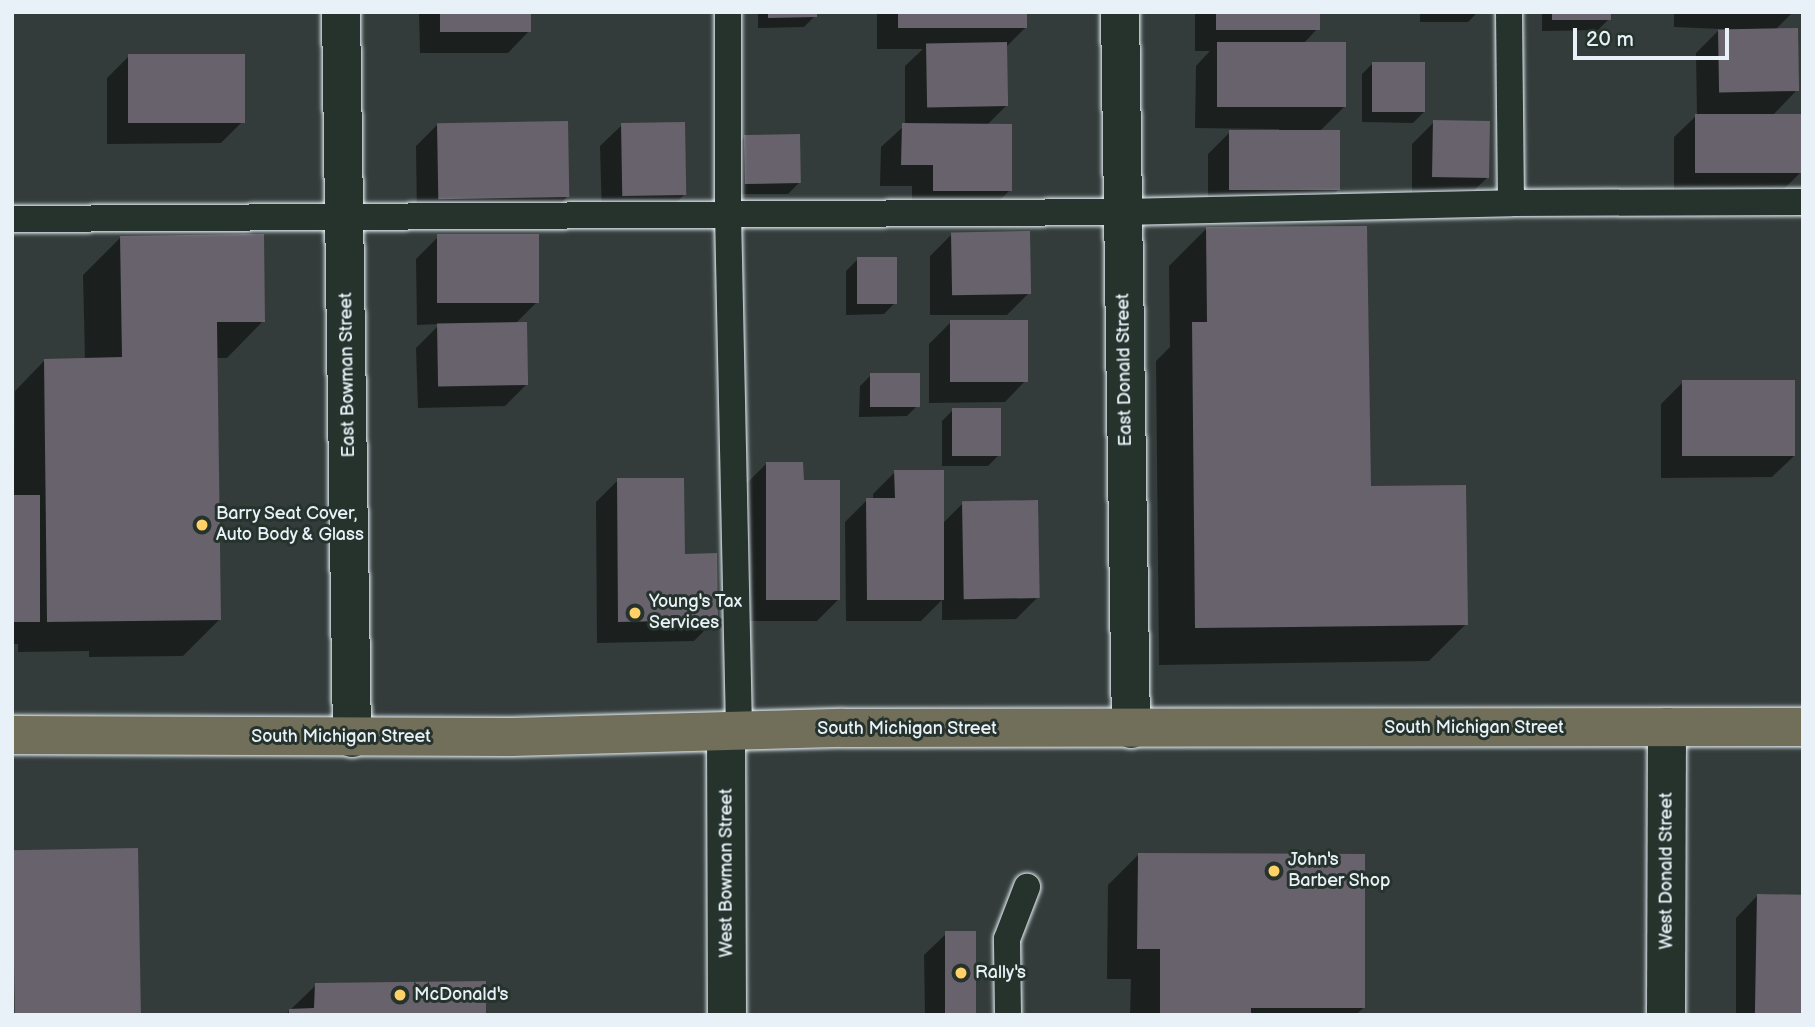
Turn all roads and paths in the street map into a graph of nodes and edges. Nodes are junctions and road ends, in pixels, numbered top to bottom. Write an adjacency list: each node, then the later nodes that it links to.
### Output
1 (341, 12): 9 (street, East Bowman Street)
2 (728, 12): 8 (lane)
3 (1120, 12): 7 (street, East Donald Street)
4 (1510, 12): 6 (lane)
5 (1803, 202): 6 (lane)
6 (1511, 203): 7 (lane)
7 (1122, 212): 8 (lane); 13 (street, East Donald Street)
8 (728, 213): 9 (lane); 14 (lane)
9 (345, 217): 10 (lane); 16 (street, East Bowman Street)
10 (12, 219)
11 (1803, 726): 12 (main road, South Michigan Street)
12 (1668, 727): 13 (main road, South Michigan Street); 20 (street, West Donald Street)
13 (1130, 729): 14 (main road, South Michigan Street)
14 (733, 732): 16 (main road, South Michigan Street); 18 (street, West Bowman Street)
15 (12, 735): 16 (main road, South Michigan Street)
16 (352, 738)
17 (1027, 887): 19 (lane)
18 (727, 1015)
19 (1008, 1015)
20 (1666, 1015)

